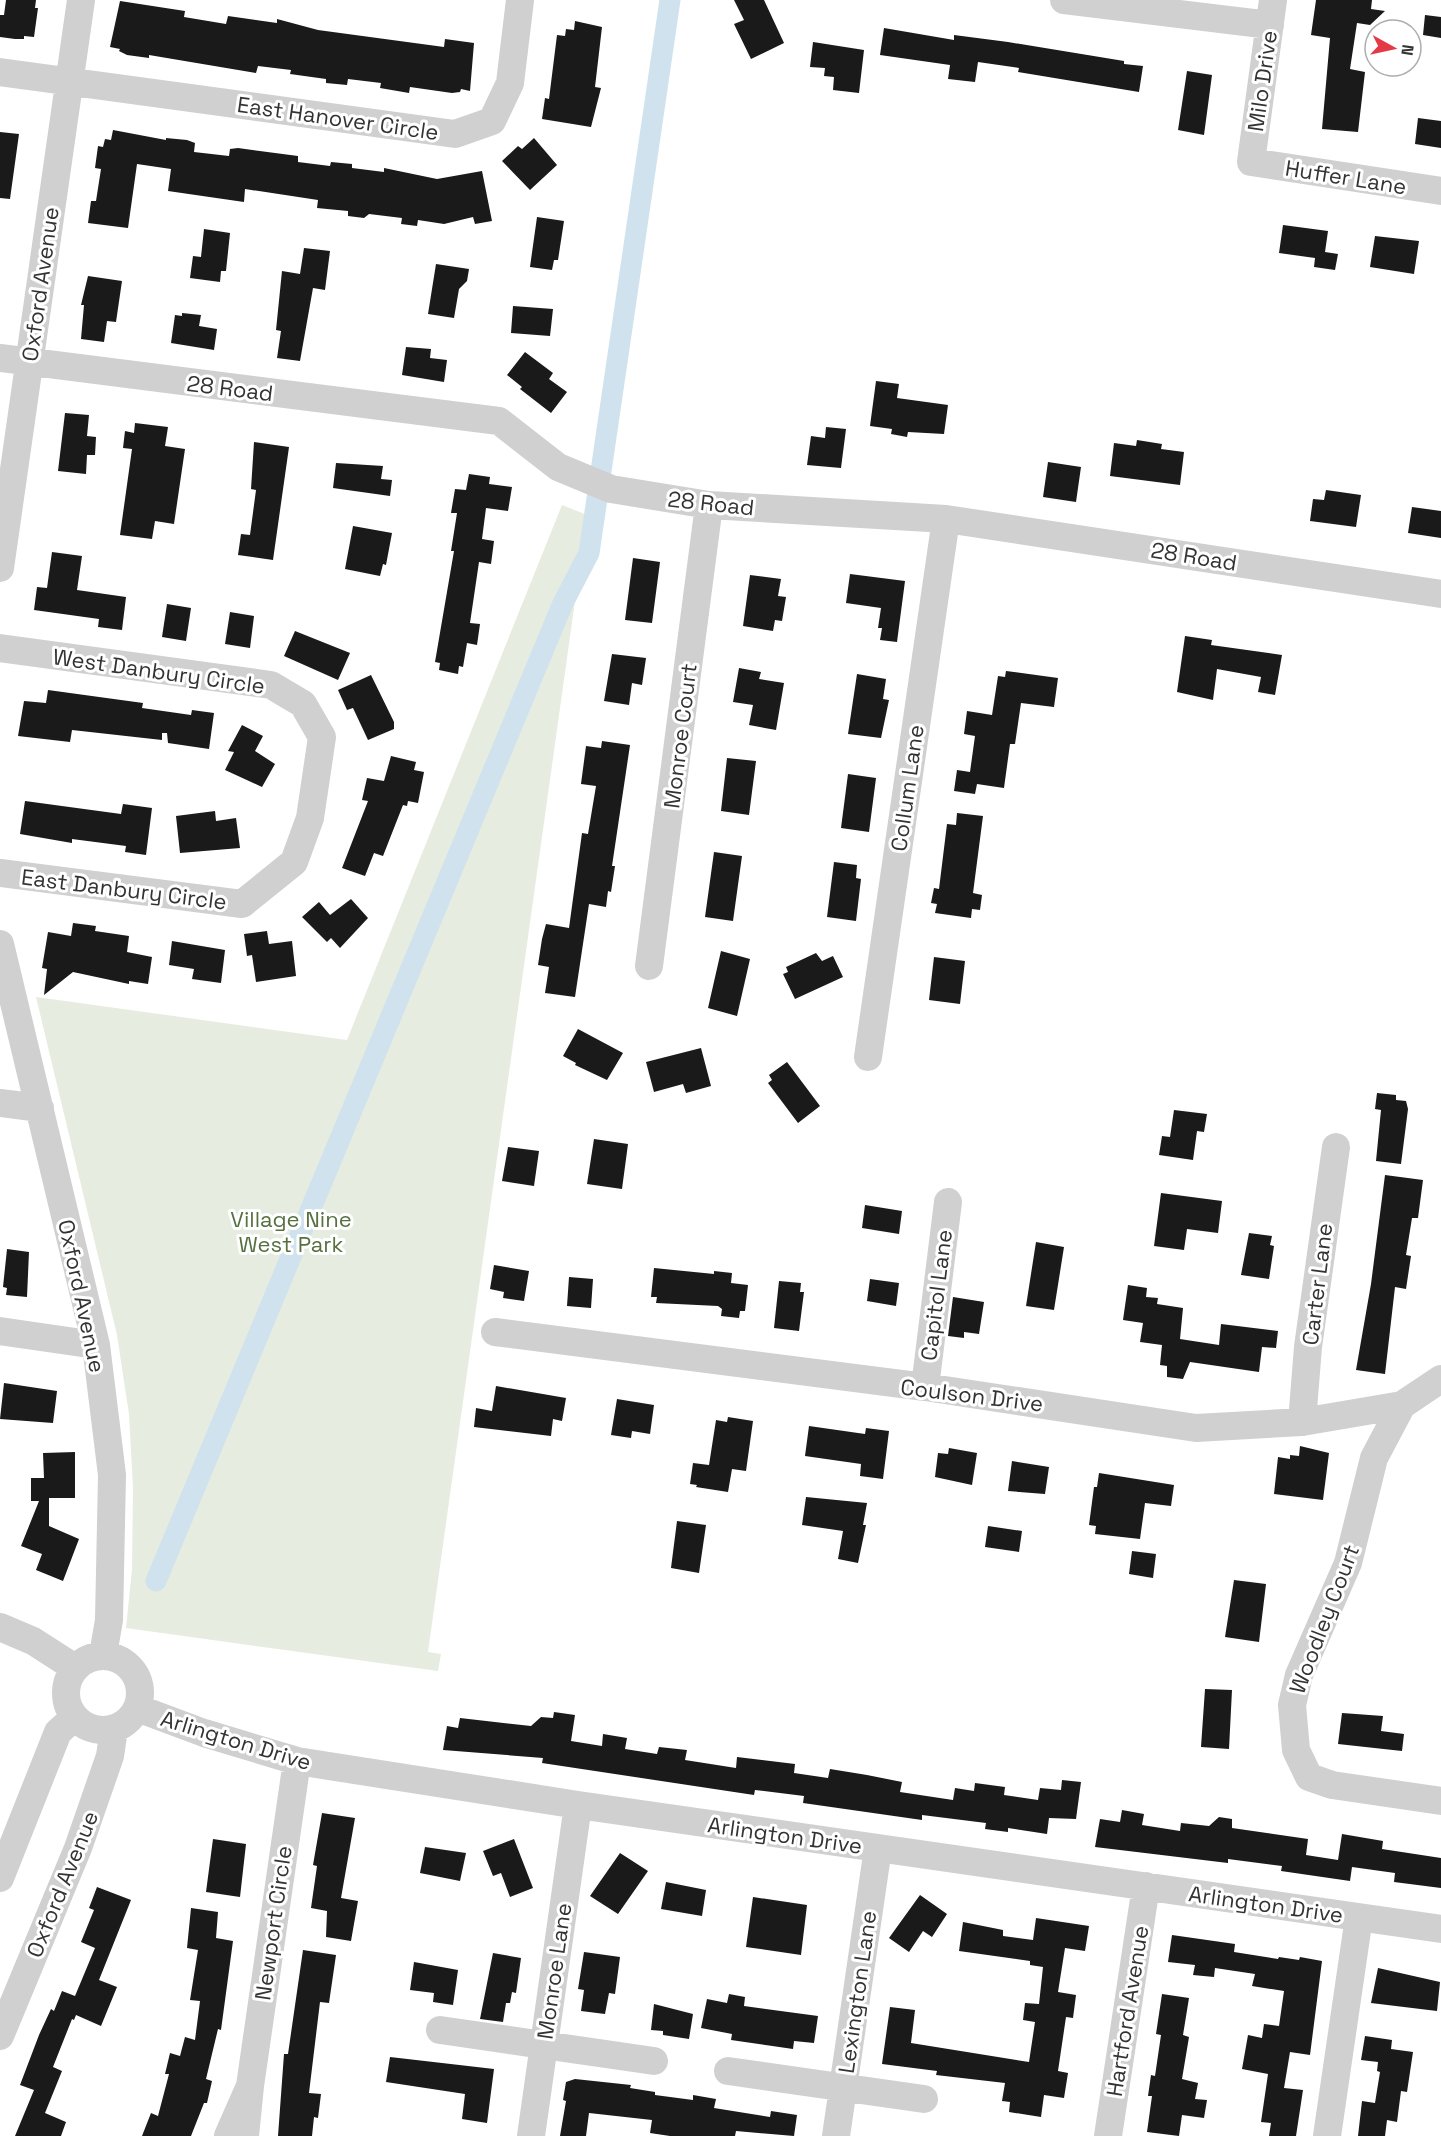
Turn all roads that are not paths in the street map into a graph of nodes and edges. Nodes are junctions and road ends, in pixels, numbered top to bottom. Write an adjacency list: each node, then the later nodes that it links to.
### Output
1 (81, 0): 6 (street, Oxford Avenue)
2 (1064, 0): 4 (street)
3 (520, 6): 6 (street, East Hanover Circle)
4 (1272, 13): 7 (street, Milo Drive)
5 (0, 72): 6 (street, East Hanover Circle)
6 (69, 82): 10 (street, Oxford Avenue)
7 (1251, 162): 8 (street, Huffer Lane)
8 (1441, 191)
9 (0, 358): 10 (street, 28 Road)
10 (29, 362): 11 (street, 28 Road); 13 (street, Oxford Avenue)
11 (709, 505): 12 (street, 28 Road); 19 (street, Monroe Court)
12 (946, 519): 14 (street, 28 Road); 20 (street, Collum Lane)
13 (0, 568)
14 (1441, 594)
15 (0, 648): 16 (street, West Danbury Circle)
16 (310, 818): 17 (street, East Danbury Circle)
17 (0, 873)
18 (0, 944): 22 (street, Oxford Avenue)
19 (649, 966)
20 (868, 1057)
21 (0, 1103): 22 (street)
22 (40, 1108): 27 (street, Oxford Avenue)
23 (1336, 1147): 31 (street, Carter Lane)
24 (948, 1202): 29 (street, Capitol Lane)
25 (0, 1331): 27 (street)
26 (495, 1332): 29 (street, Coulson Drive)
27 (96, 1345): 33 (street, Oxford Avenue)
28 (1441, 1379): 30 (street, Coulson Drive)
29 (925, 1387): 31 (street, Coulson Drive)
30 (1402, 1405): 31 (street, Coulson Drive); 39 (street, Woodley Court)
31 (1302, 1422)
32 (0, 1627): 34 (street)
33 (103, 1655): 34 (street); 35 (street)
34 (75, 1668): 36 (street)
35 (137, 1708): 37 (street); 38 (street, Arlington Drive)
36 (75, 1717): 37 (street); 42 (street)
37 (114, 1729): 47 (street, Oxford Avenue)
38 (297, 1761): 40 (street, Arlington Drive); 51 (street, Newport Circle)
39 (1441, 1801)
40 (578, 1805): 41 (street, Arlington Drive); 48 (street, Monroe Lane)
41 (878, 1848): 43 (street, Arlington Drive); 52 (street, Lexington Lane)
42 (3, 1862)
43 (1146, 1886): 44 (street, Arlington Drive); 58 (street, Hartford Avenue)
44 (1359, 1917): 45 (street, Arlington Drive); 59 (street)
45 (1441, 1929)
46 (440, 2030): 48 (street)
47 (0, 2036)
48 (544, 2045): 49 (street); 56 (street, Monroe Lane)
49 (654, 2061)
50 (728, 2071): 52 (street)
51 (250, 2085): 54 (street, Newport Circle); 55 (street, Newport Circle)
52 (843, 2088): 53 (street); 57 (street, Lexington Lane)
53 (924, 2099)
54 (228, 2136)
55 (245, 2136)
56 (531, 2136)
57 (836, 2136)
58 (1108, 2136)
59 (1327, 2136)

